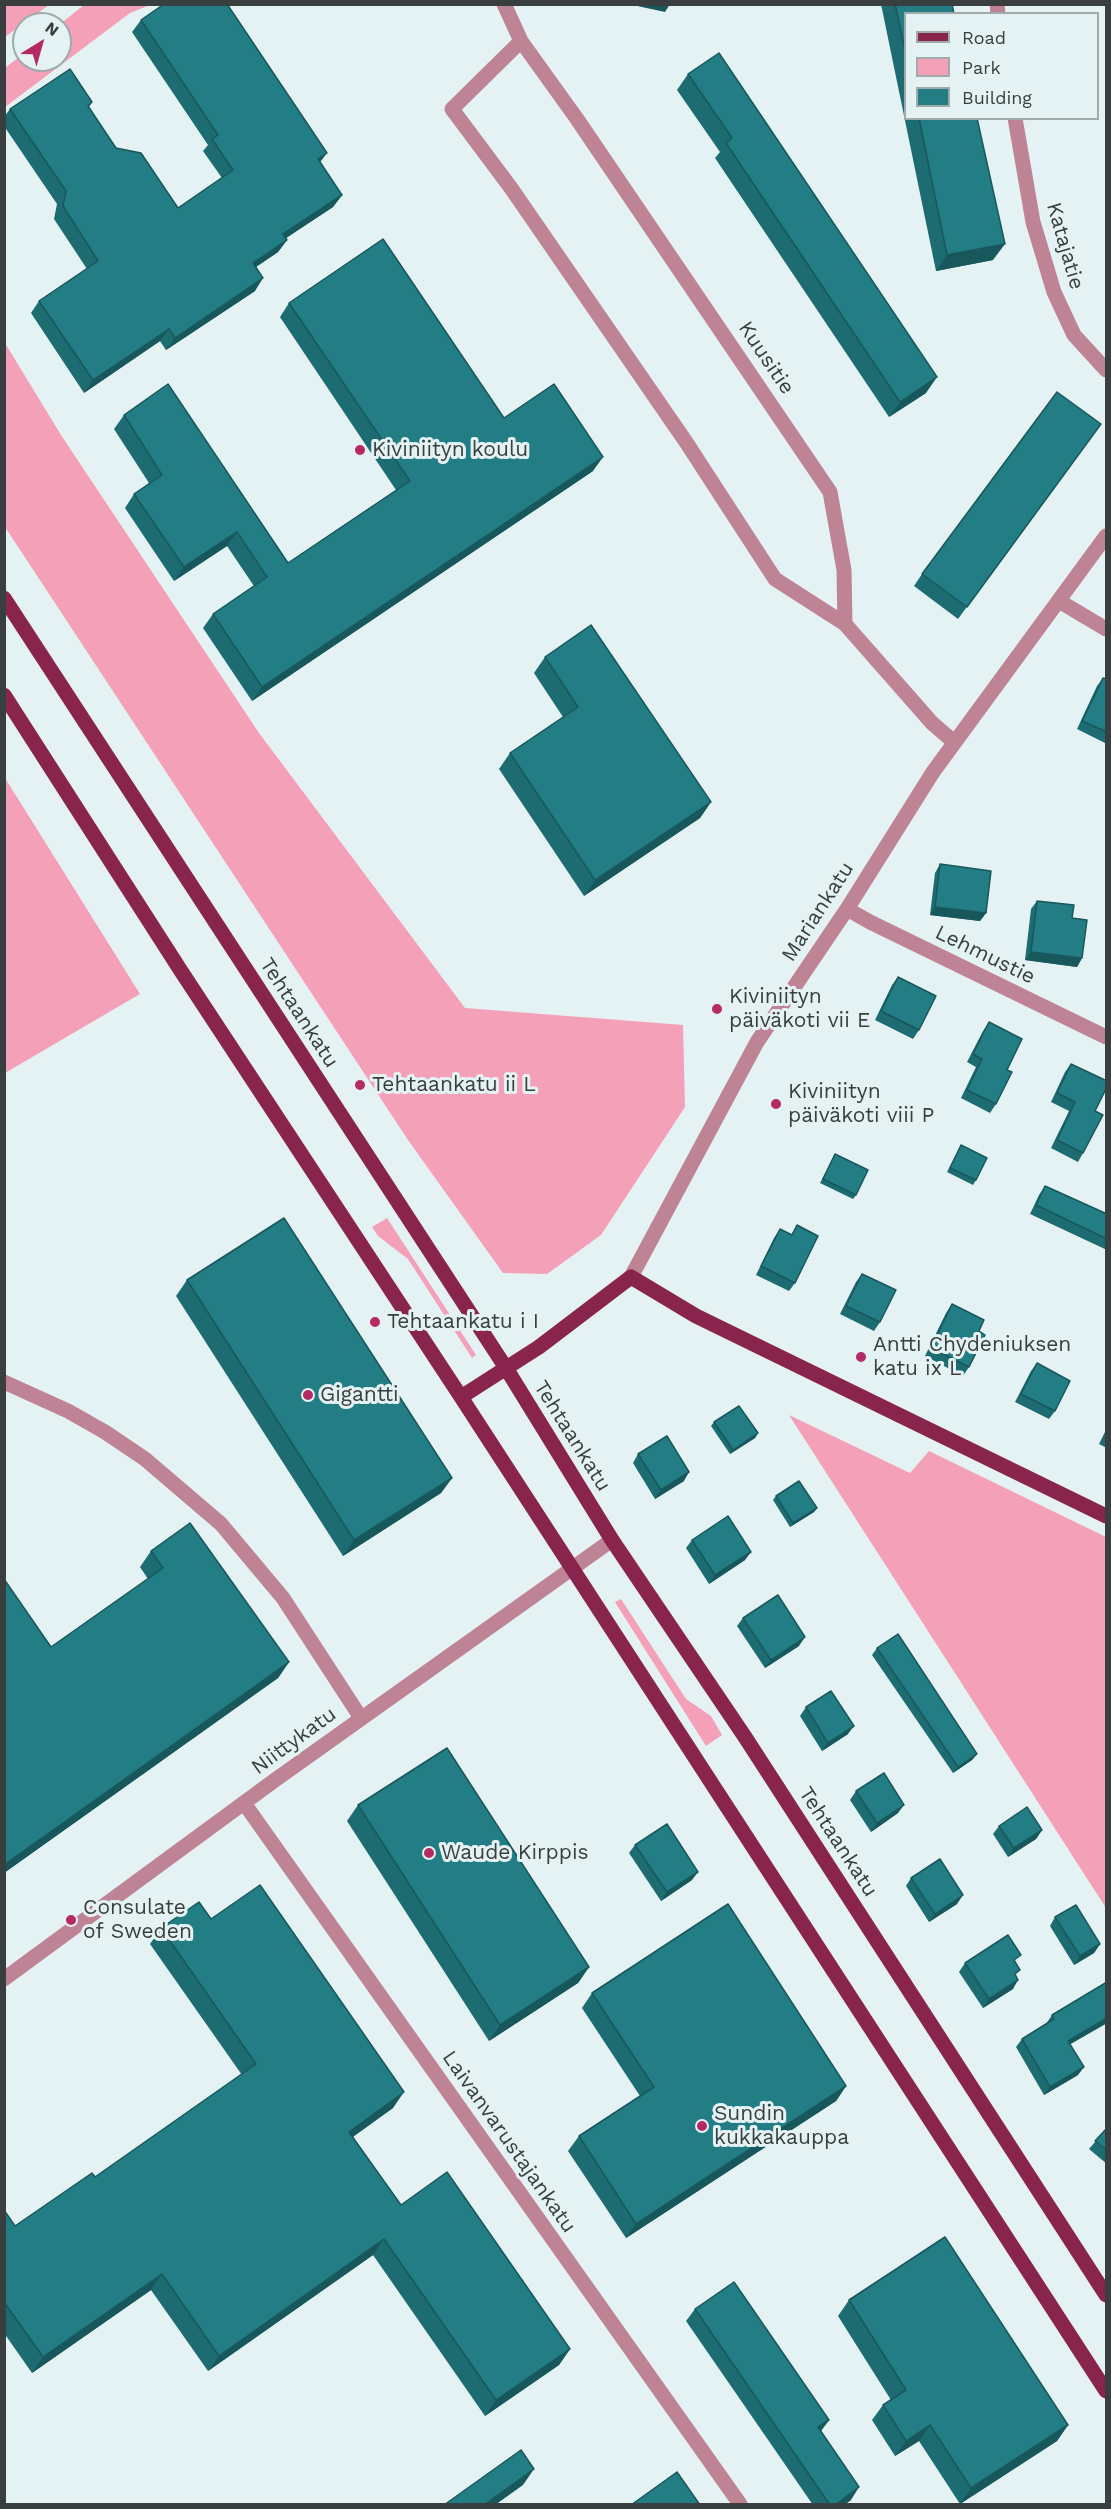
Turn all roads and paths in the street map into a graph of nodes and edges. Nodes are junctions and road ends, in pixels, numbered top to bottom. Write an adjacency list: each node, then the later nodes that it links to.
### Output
1 (504, 4): 2 (street, Kuusitie)
2 (520, 41): 8 (street, Kuusitie); 8 (street)
3 (1015, 120): 4 (street, Katajatie)
4 (1107, 370)
5 (1107, 537): 7 (street, Mariankatu)
6 (4, 598): 15 (main road, Tehtaankatu)
7 (1059, 601): 9 (street); 11 (street, Mariankatu)
8 (845, 624): 11 (street)
9 (1107, 629)
10 (4, 695): 17 (main road)
11 (954, 742): 12 (street, Mariankatu)
12 (847, 909): 13 (street, Lehmustie); 14 (street, Mariankatu)
13 (1107, 1037)
14 (631, 1278): 15 (main road, Mariankatu); 18 (main road)
15 (506, 1368): 17 (main road, Mariankatu); 19 (main road, Tehtaankatu)
16 (4, 1382): 21 (street)
17 (461, 1397): 20 (main road)
18 (1107, 1516)
19 (612, 1540): 20 (street, Niittykatu); 24 (main road, Tehtaankatu)
20 (571, 1568): 21 (street, Niittykatu); 25 (main road)
21 (361, 1718): 22 (street, Niittykatu)
22 (244, 1803): 23 (street, Niittykatu); 26 (street, Laivanvarustajankatu)
23 (4, 1979)
24 (1107, 2295)
25 (1107, 2391)
26 (740, 2505)

